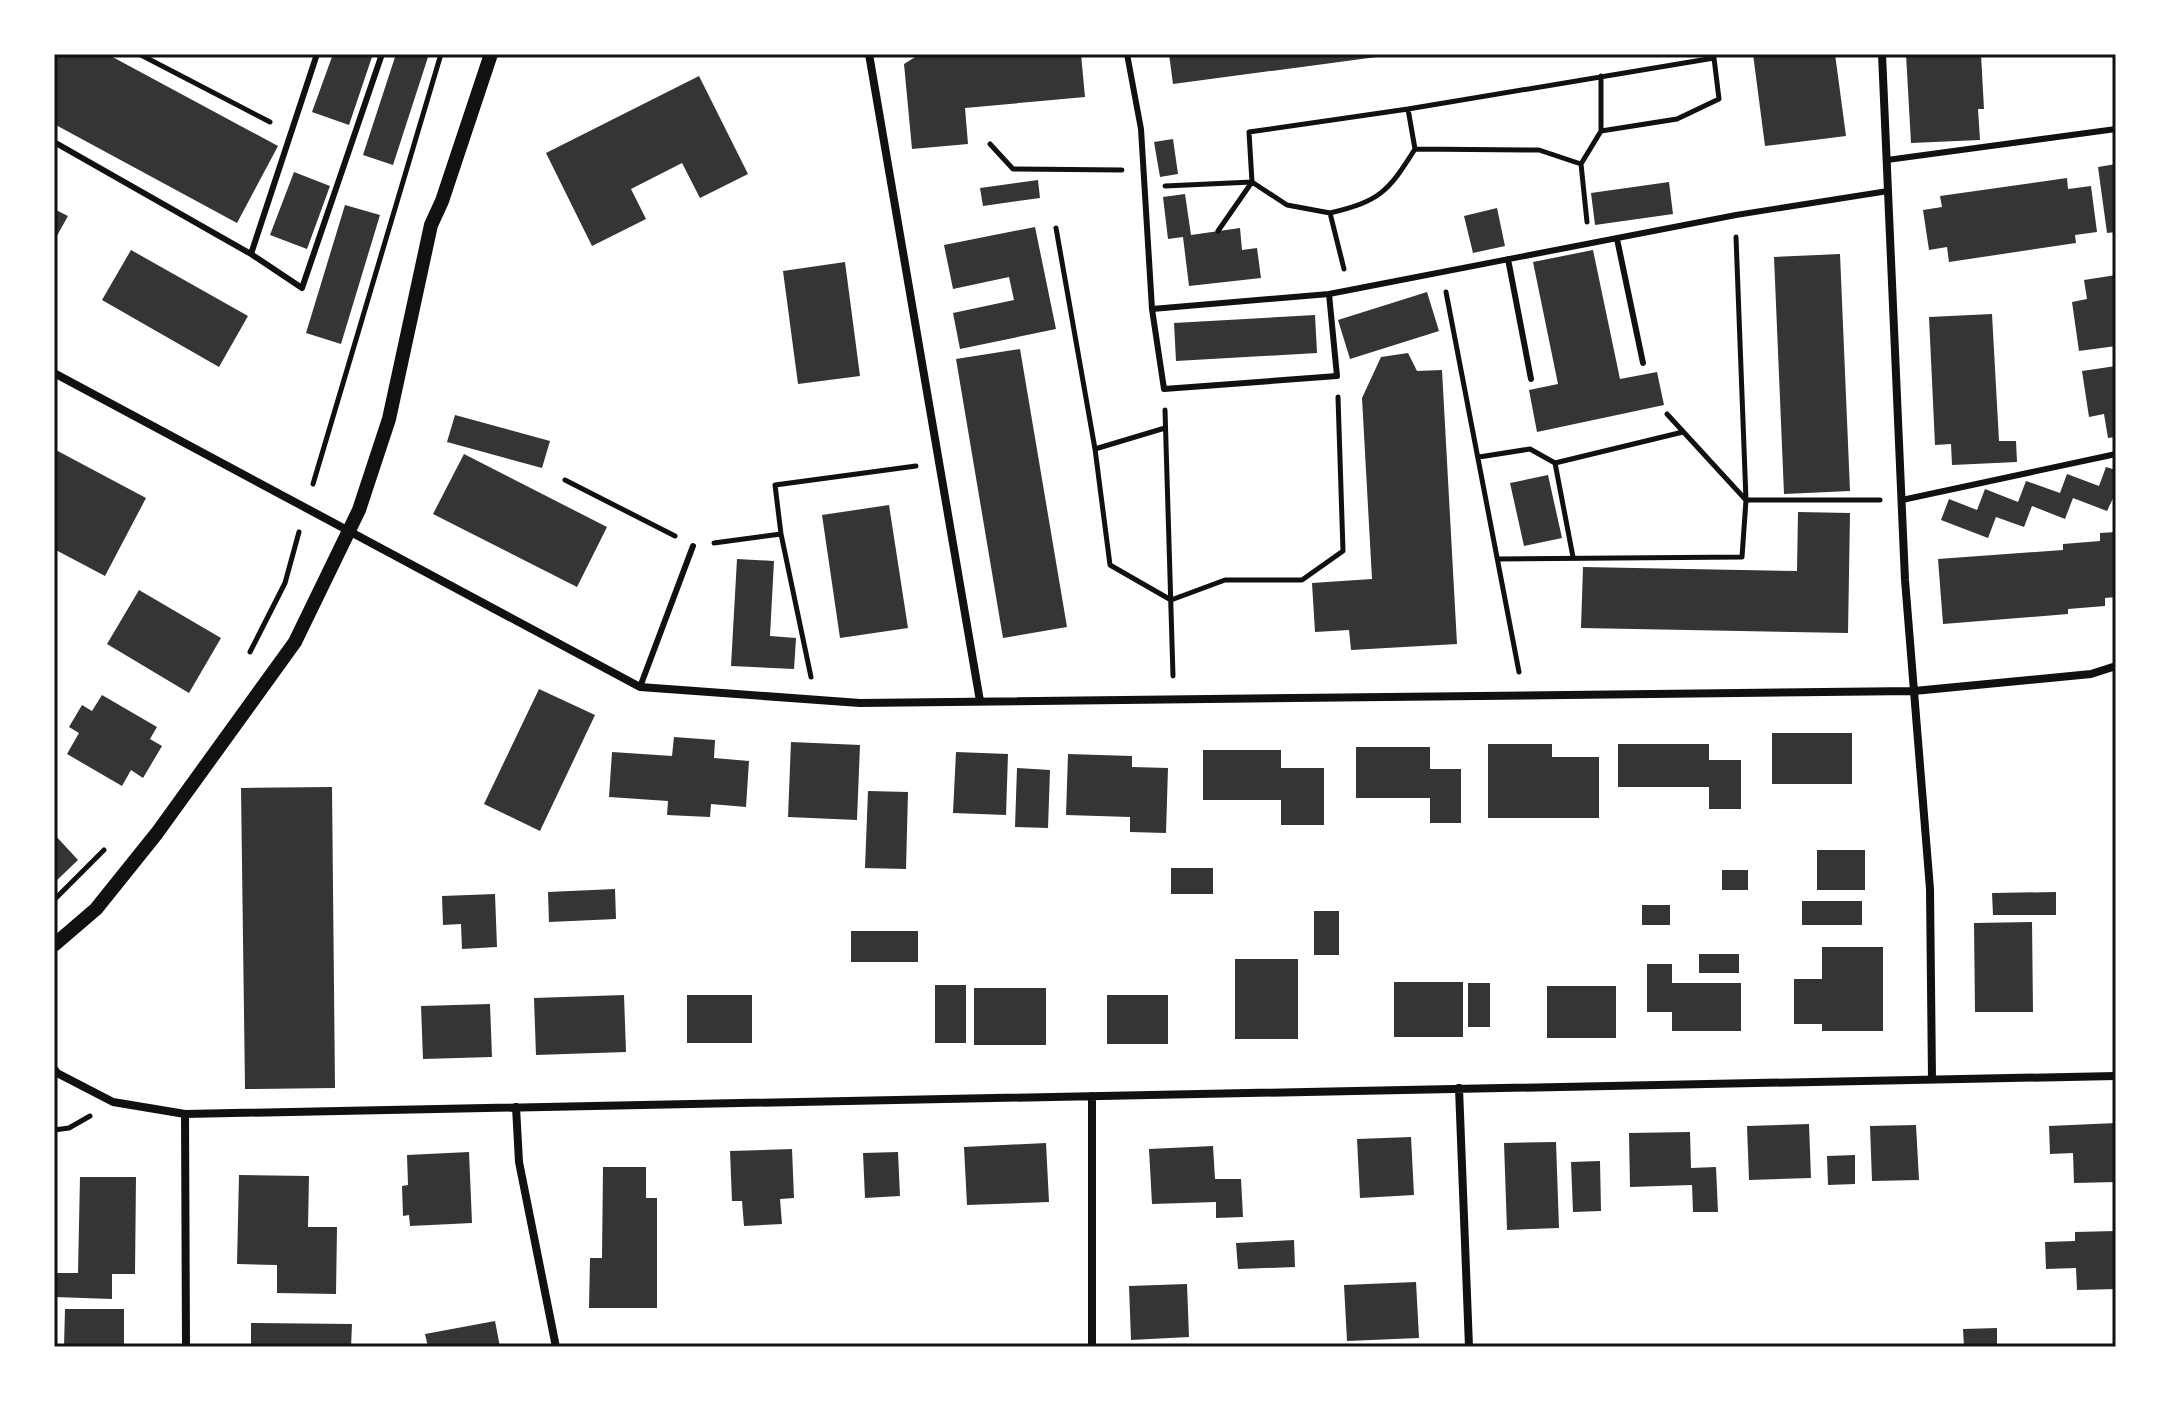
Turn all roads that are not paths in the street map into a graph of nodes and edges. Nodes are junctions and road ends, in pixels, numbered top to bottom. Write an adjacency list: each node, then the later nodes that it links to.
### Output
1 (317, 54): 12 (lane)
2 (382, 54): 12 (lane)
3 (491, 54): 21 (street)
4 (869, 54): 26 (street)
5 (1127, 54): 15 (lane)
6 (1882, 54): 9 (street)
7 (2116, 129): 9 (lane)
8 (54, 142): 12 (lane)
9 (1887, 160): 10 (street)
10 (1888, 191): 11 (lane); 20 (street)
11 (1617, 239): 13 (lane); 16 (lane)
12 (251, 254)
13 (1508, 259): 14 (lane); 18 (lane)
14 (1329, 294): 15 (lane); 15 (lane)
15 (1152, 309)
16 (1643, 363)
17 (54, 373): 21 (street)
18 (1531, 379)
19 (2116, 454): 20 (lane)
20 (1902, 500): 25 (street)
21 (350, 529): 24 (street); 27 (street)
22 (693, 546): 24 (lane)
23 (2116, 666): 25 (street)
24 (640, 687): 26 (street)
25 (1914, 691): 26 (street); 30 (street)
26 (980, 701)
27 (54, 945)
28 (54, 1069): 34 (street)
29 (2116, 1076): 30 (street)
30 (1932, 1079): 31 (street)
31 (1459, 1088): 32 (street); 38 (street)
32 (1092, 1096): 33 (street); 37 (street)
33 (516, 1107): 34 (street); 36 (street)
34 (185, 1114): 35 (street)
35 (186, 1347)
36 (556, 1347)
37 (1092, 1347)
38 (1469, 1347)

